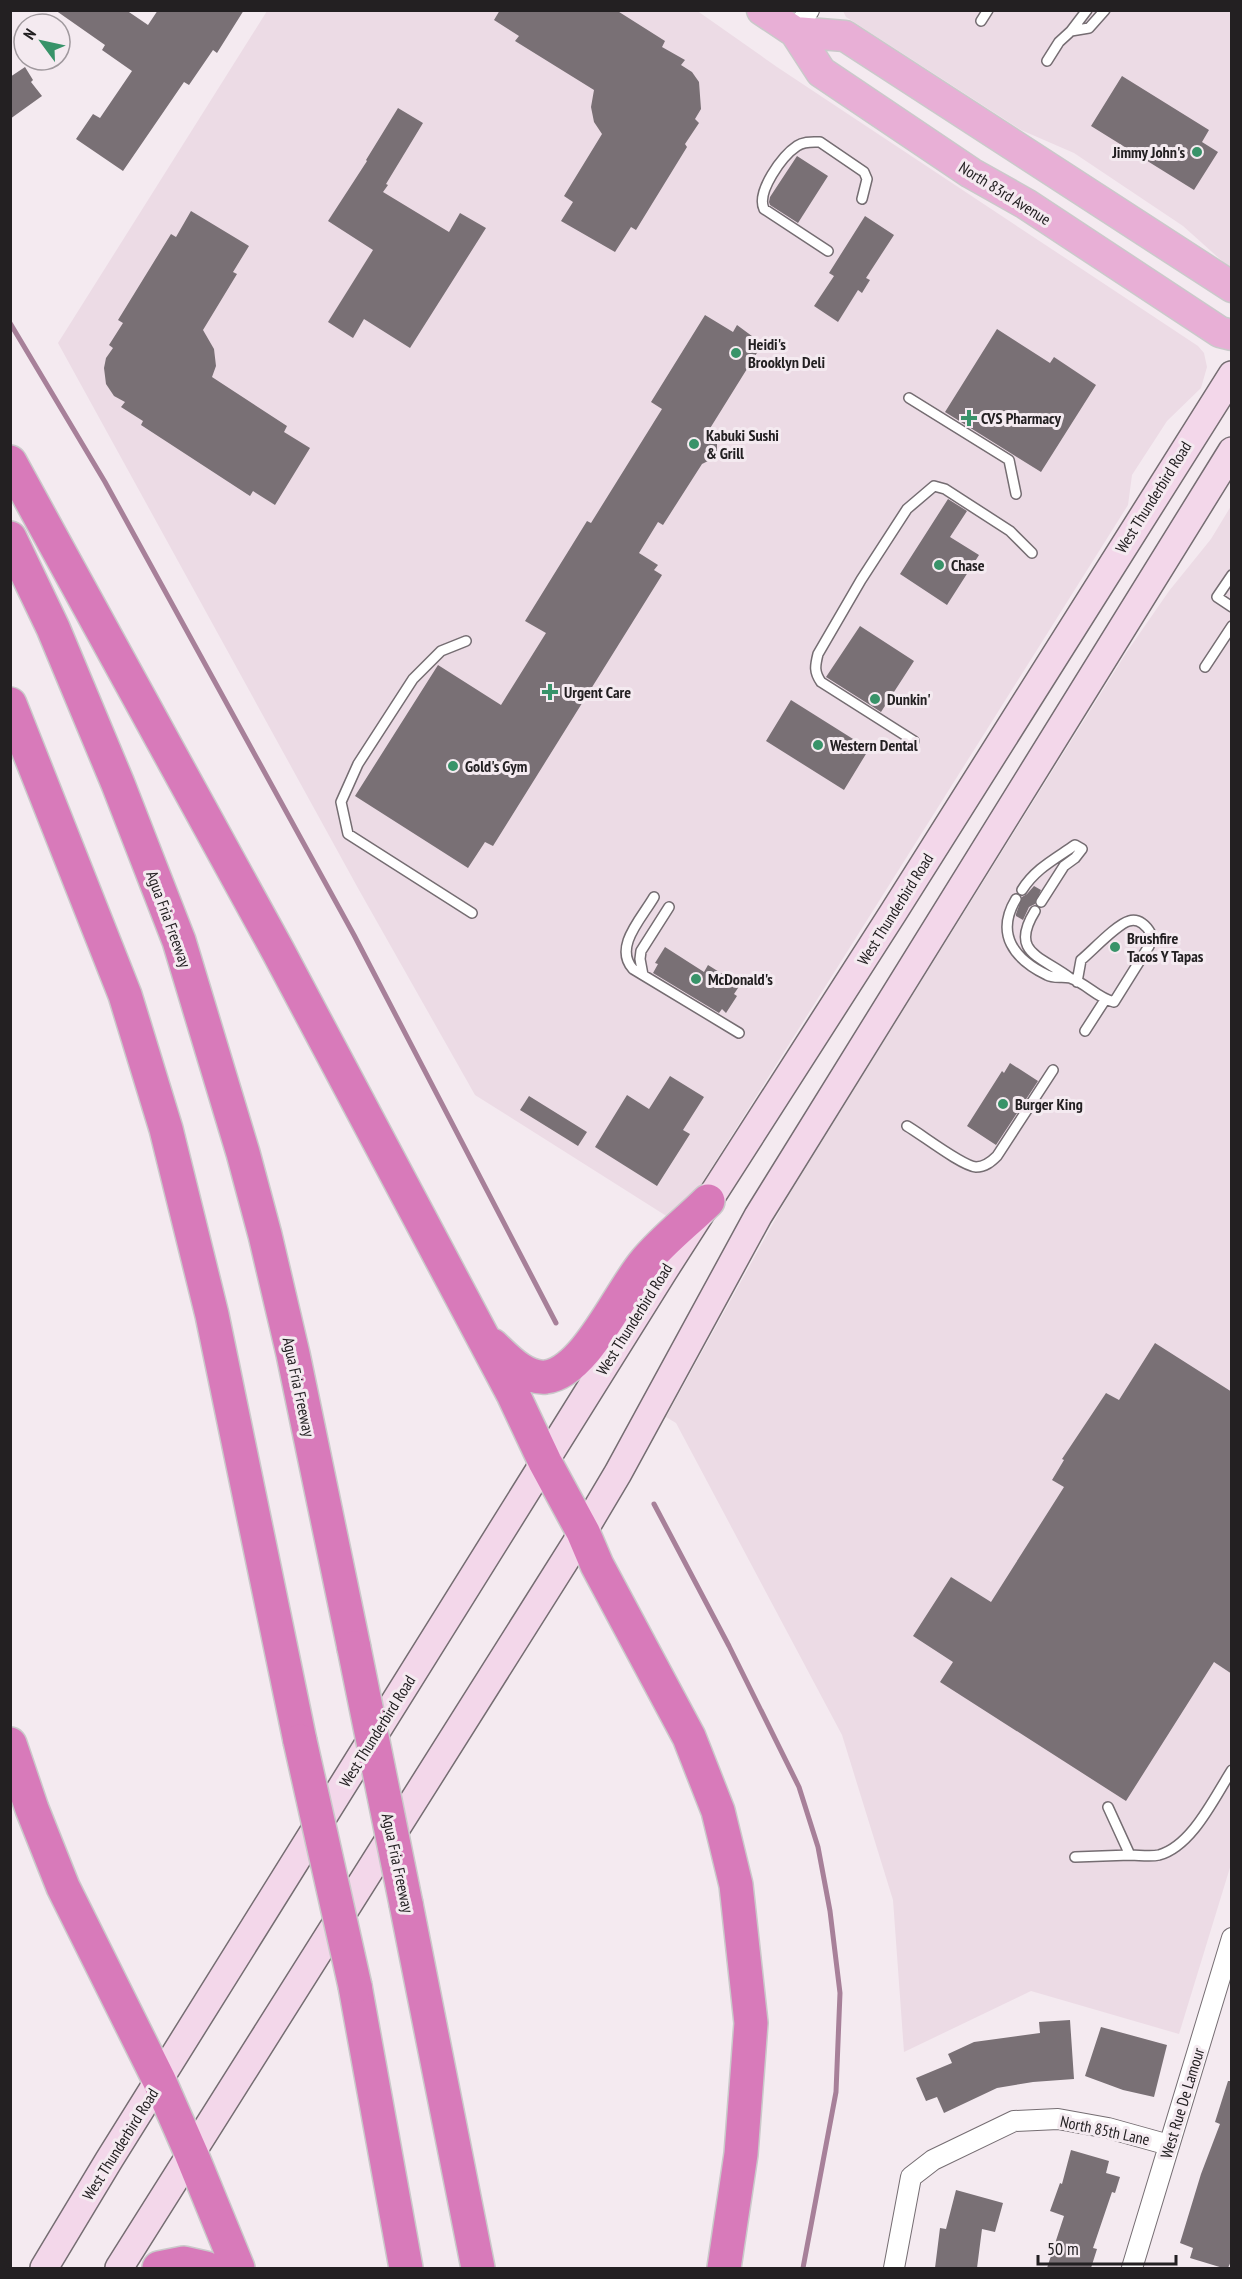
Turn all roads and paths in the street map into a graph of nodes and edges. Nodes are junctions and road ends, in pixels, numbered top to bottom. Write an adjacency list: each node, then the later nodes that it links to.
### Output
1 (762, 10): 5 (main road, North 83rd Avenue)
2 (988, 10): 6 (lane)
3 (1087, 10): 7 (lane)
4 (1105, 10): 7 (lane)
5 (802, 21): 11 (main road, North 83rd Avenue); 12 (main road, North 83rd Avenue)
6 (981, 21)
7 (1071, 31): 8 (lane)
8 (1047, 61)
9 (862, 199): 10 (lane)
10 (828, 251)
11 (1232, 287)
12 (1232, 335)
13 (1232, 375): 41 (main road, West Thunderbird Road)
14 (909, 398): 17 (lane)
15 (1232, 451): 44 (main road)
16 (10, 462): 42 (highway)
17 (1016, 494)
18 (10, 538): 60 (highway, Agua Fria Freeway, bridge)
19 (1032, 554): 26 (lane)
20 (1232, 575): 21 (lane)
21 (1232, 607)
22 (1232, 626): 24 (lane)
23 (466, 641): 33 (lane)
24 (1205, 667)
25 (10, 704): 59 (highway, bridge)
26 (914, 741)
27 (1022, 890): 30 (lane)
28 (654, 897): 34 (lane)
29 (1016, 899): 35 (lane)
30 (1041, 902)
31 (669, 907): 34 (lane)
32 (1035, 911): 35 (lane)
33 (472, 913)
34 (643, 975): 38 (lane)
35 (1074, 980): 36 (lane); 36 (lane)
36 (1105, 1000): 37 (lane)
37 (1085, 1031)
38 (739, 1033)
39 (1053, 1070): 40 (lane)
40 (907, 1125)
41 (708, 1202): 42 (highway); 43 (main road, West Thunderbird Road)
42 (482, 1335): 43 (highway)
43 (545, 1462): 44 (highway); 51 (main road, West Thunderbird Road)
44 (584, 1532): 53 (main road); 61 (highway)
45 (10, 1744): 51 (highway)
46 (1232, 1770): 48 (lane)
47 (1108, 1807): 48 (lane)
48 (1130, 1855): 49 (lane)
49 (1075, 1857)
50 (1232, 1938): 52 (street, West Rue De Lamour)
51 (159, 2080): 53 (highway); 54 (main road, West Thunderbird Road)
52 (1169, 2145): 62 (street, North 85th Lane); 63 (street, West Rue De Lamour)
53 (192, 2153): 55 (main road); 58 (highway)
54 (44, 2268)
55 (119, 2268)
56 (159, 2268): 57 (highway)
57 (206, 2268)
58 (238, 2268)
59 (406, 2268)
60 (478, 2268)
61 (724, 2268)
62 (894, 2268)
63 (1132, 2268)

